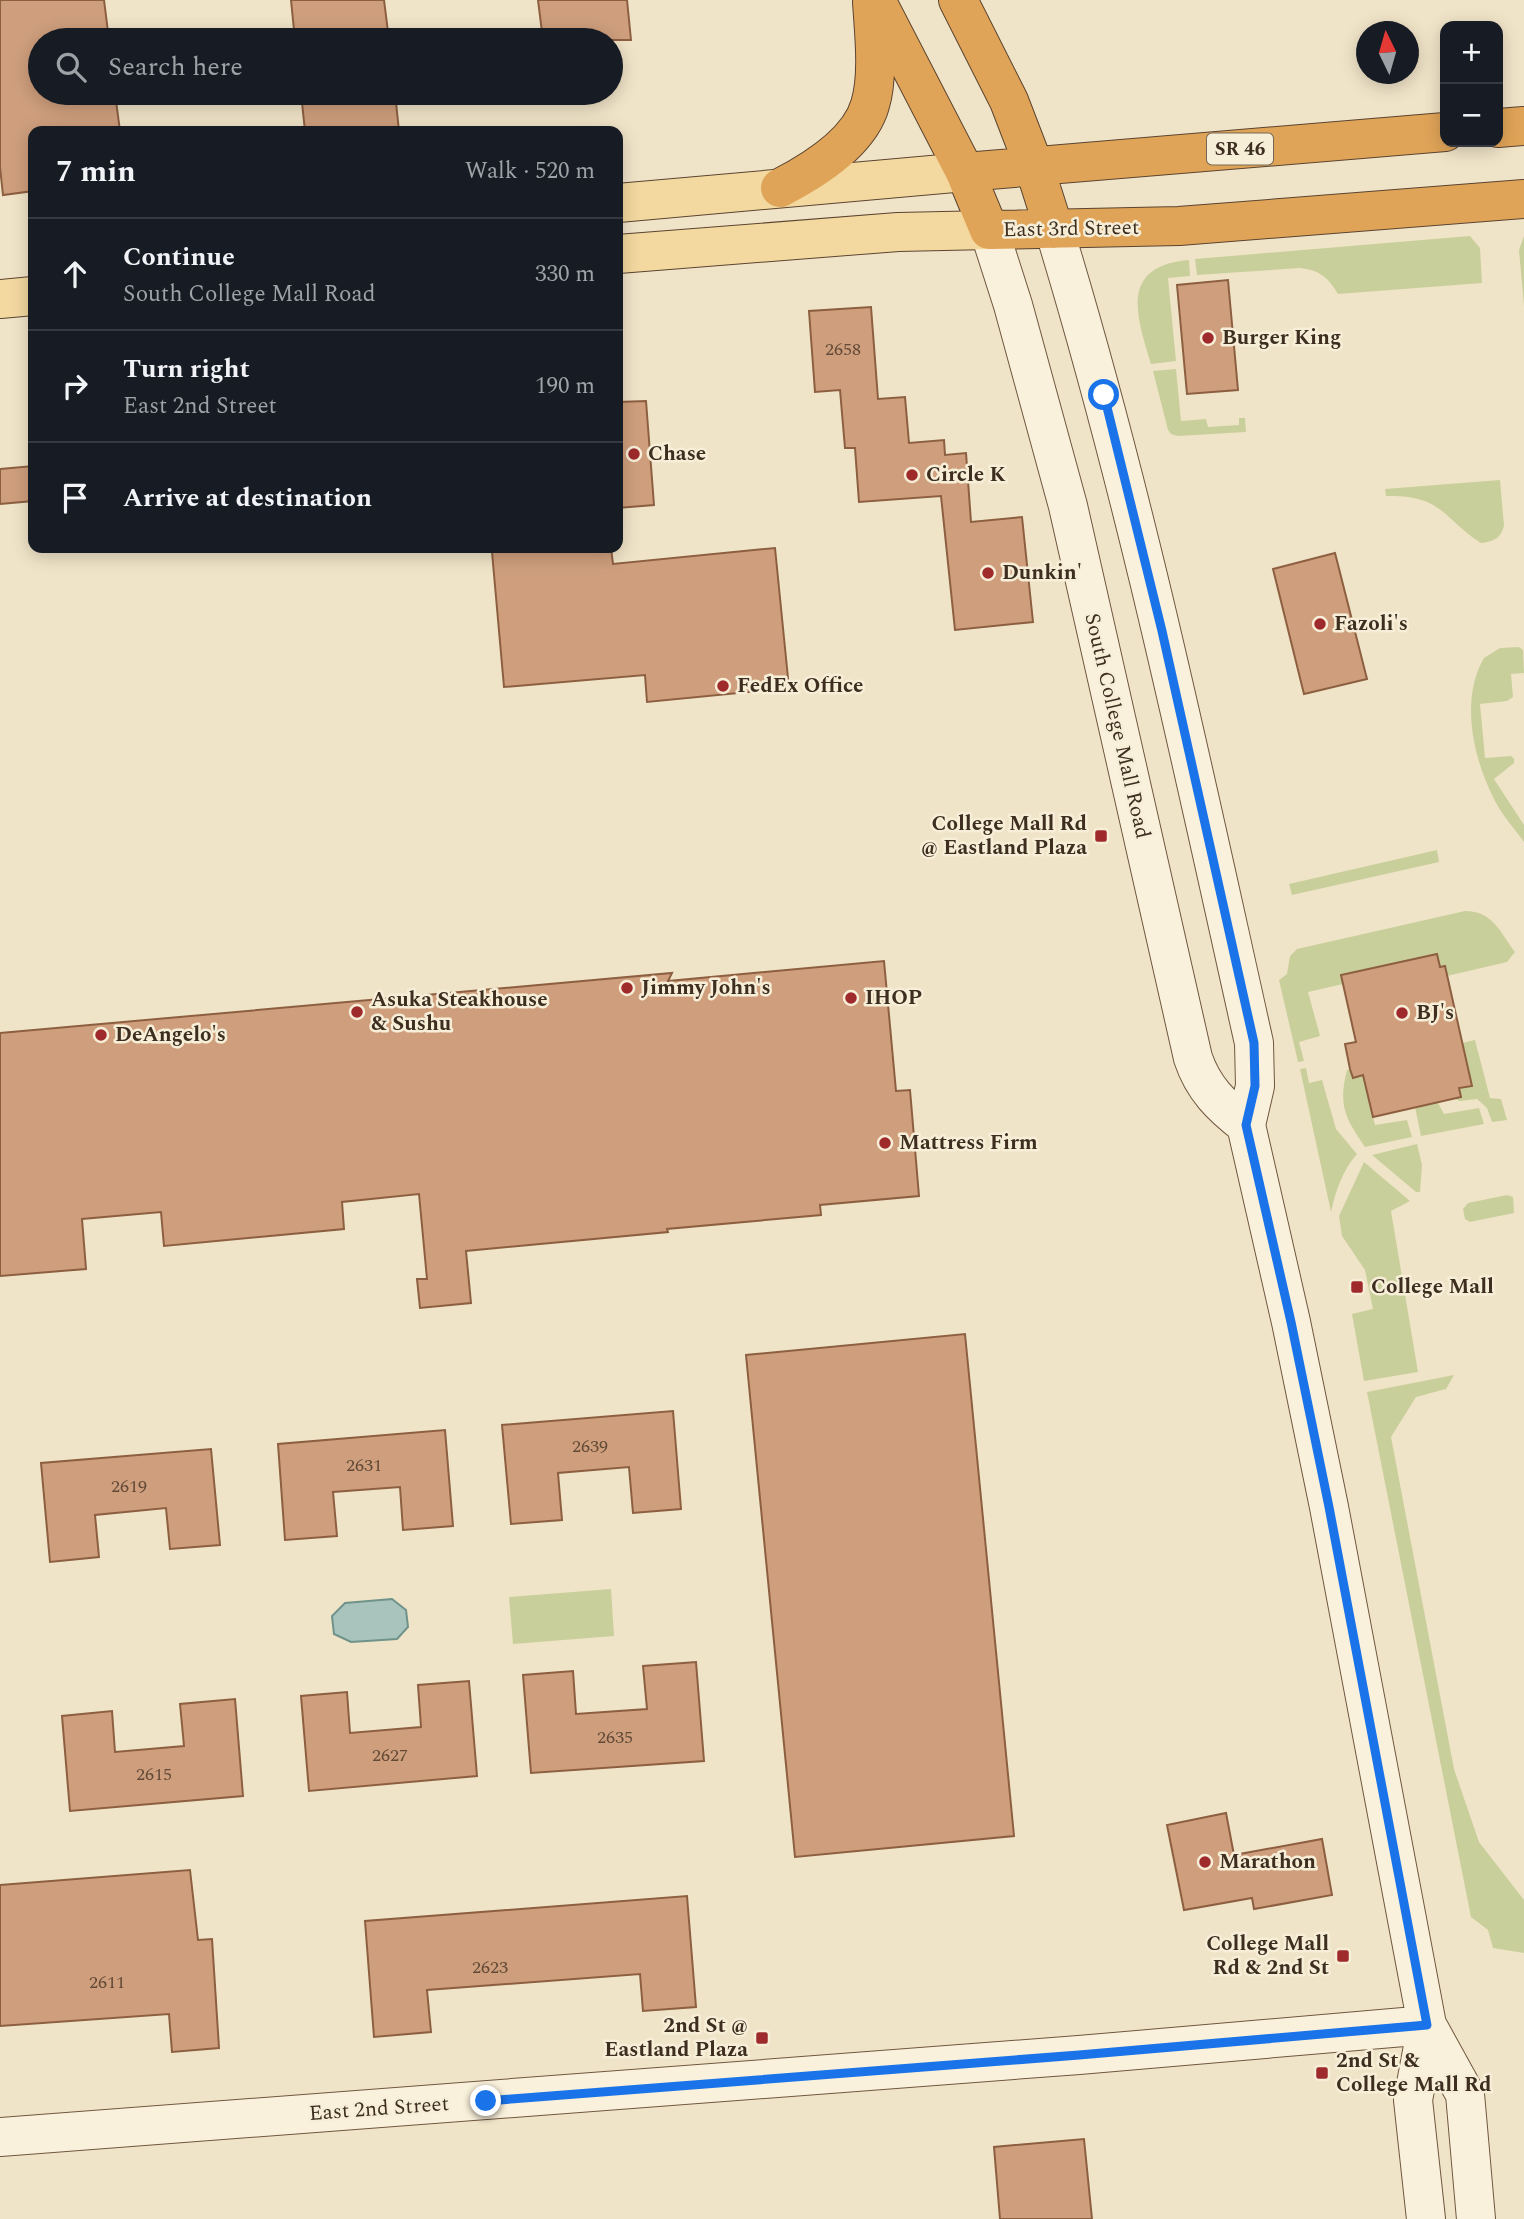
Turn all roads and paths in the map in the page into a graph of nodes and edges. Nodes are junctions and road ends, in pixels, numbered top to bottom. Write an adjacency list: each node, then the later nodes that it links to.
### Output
1 (874, 0): 7 (highway); 8 (highway)
2 (958, 0): 6 (highway)
3 (1524, 126): 4 (highway)
4 (1503, 128)
5 (1440, 132): 6 (highway, SR 46)
6 (1034, 166): 7 (highway); 11 (highway)
7 (965, 172): 8 (main road); 12 (highway)
8 (780, 188): 10 (main road)
9 (1524, 199): 11 (highway, East 3rd Street)
10 (623, 203)
11 (1054, 229): 12 (highway, East 3rd Street); 16 (main road)
12 (989, 230): 13 (main road, East 3rd Street); 16 (main road, South College Mall Road)
13 (623, 254)
14 (28, 296): 15 (main road)
15 (0, 299)
16 (1246, 1125): 17 (main road)
17 (1427, 2025): 18 (main road, East 2nd Street); 19 (main road); 20 (main road)
18 (0, 2137)
19 (1435, 2216)
20 (1476, 2219)

